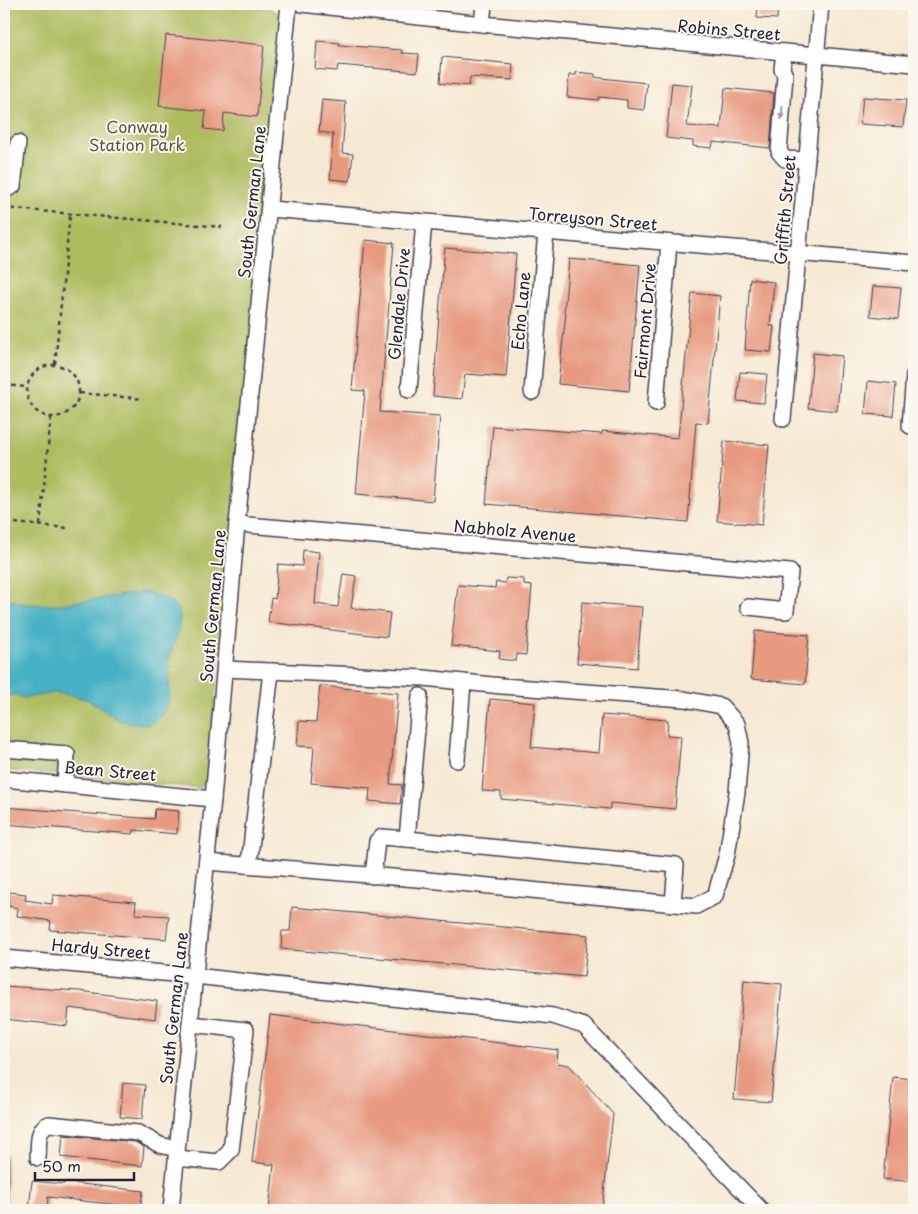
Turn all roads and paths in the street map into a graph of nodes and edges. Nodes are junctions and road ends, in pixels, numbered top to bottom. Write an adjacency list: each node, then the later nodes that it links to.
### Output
1 (289, 4): 13 (street, South German Lane)
2 (302, 4): 5 (street, Robins Street)
3 (484, 4): 5 (street)
4 (821, 4): 7 (street, Griffith Street)
5 (482, 24): 6 (street, Robins Street)
6 (784, 53): 7 (street, Robins Street); 10 (street, one-way to 10)
7 (817, 56): 8 (street, Robins Street); 10 (street, Griffith Street)
8 (914, 64)
9 (18, 142): 11 (street)
10 (807, 160): 19 (street, Griffith Street)
11 (4, 191)
12 (4, 208): 14 (path)
13 (270, 209): 15 (street, Torreyson Street); 34 (street, South German Lane)
14 (70, 214): 16 (path); 21 (path)
15 (424, 222): 17 (street, Torreyson Street); 25 (street, Glendale Drive)
16 (222, 227)
17 (546, 232): 18 (street, Torreyson Street); 26 (street, Echo Lane)
18 (670, 243): 19 (street, Torreyson Street); 29 (street, Fairmont Drive)
19 (798, 254): 20 (street, Torreyson Street); 31 (street, Griffith Street)
20 (914, 263)
21 (55, 365): 24 (path); 27 (path)
22 (914, 375): 32 (street)
23 (4, 385): 24 (path)
24 (28, 387): 30 (path)
25 (409, 390)
26 (532, 392)
27 (80, 393): 28 (path); 30 (path)
28 (144, 399)
29 (656, 403)
30 (51, 417): 35 (path)
31 (783, 419)
32 (910, 426)
33 (14, 523): 35 (path)
34 (237, 524): 37 (street, Nabholz Avenue); 38 (street, South German Lane)
35 (40, 525): 36 (path)
36 (67, 528)
37 (748, 607)
38 (226, 669): 39 (street); 46 (street, South German Lane)
39 (271, 671): 40 (street); 49 (street)
40 (463, 682): 43 (street); 51 (street)
41 (420, 696): 47 (street)
42 (4, 749): 45 (street)
43 (457, 760)
44 (4, 779): 45 (street, Bean Street)
45 (65, 785): 46 (street, Bean Street)
46 (213, 799): 48 (street, South German Lane)
47 (407, 840): 50 (street); 51 (street)
48 (207, 862): 49 (street); 53 (street, South German Lane)
49 (249, 865): 50 (street)
50 (373, 876): 51 (street)
51 (672, 904)
52 (4, 958): 53 (street, Hardy Street)
53 (195, 976): 54 (street, South German Lane); 58 (street, Hardy Street)
54 (190, 1024): 55 (street, South German Lane); 55 (street)
55 (177, 1154): 56 (street); 57 (street, South German Lane)
56 (38, 1158)
57 (171, 1210)
58 (761, 1210)

